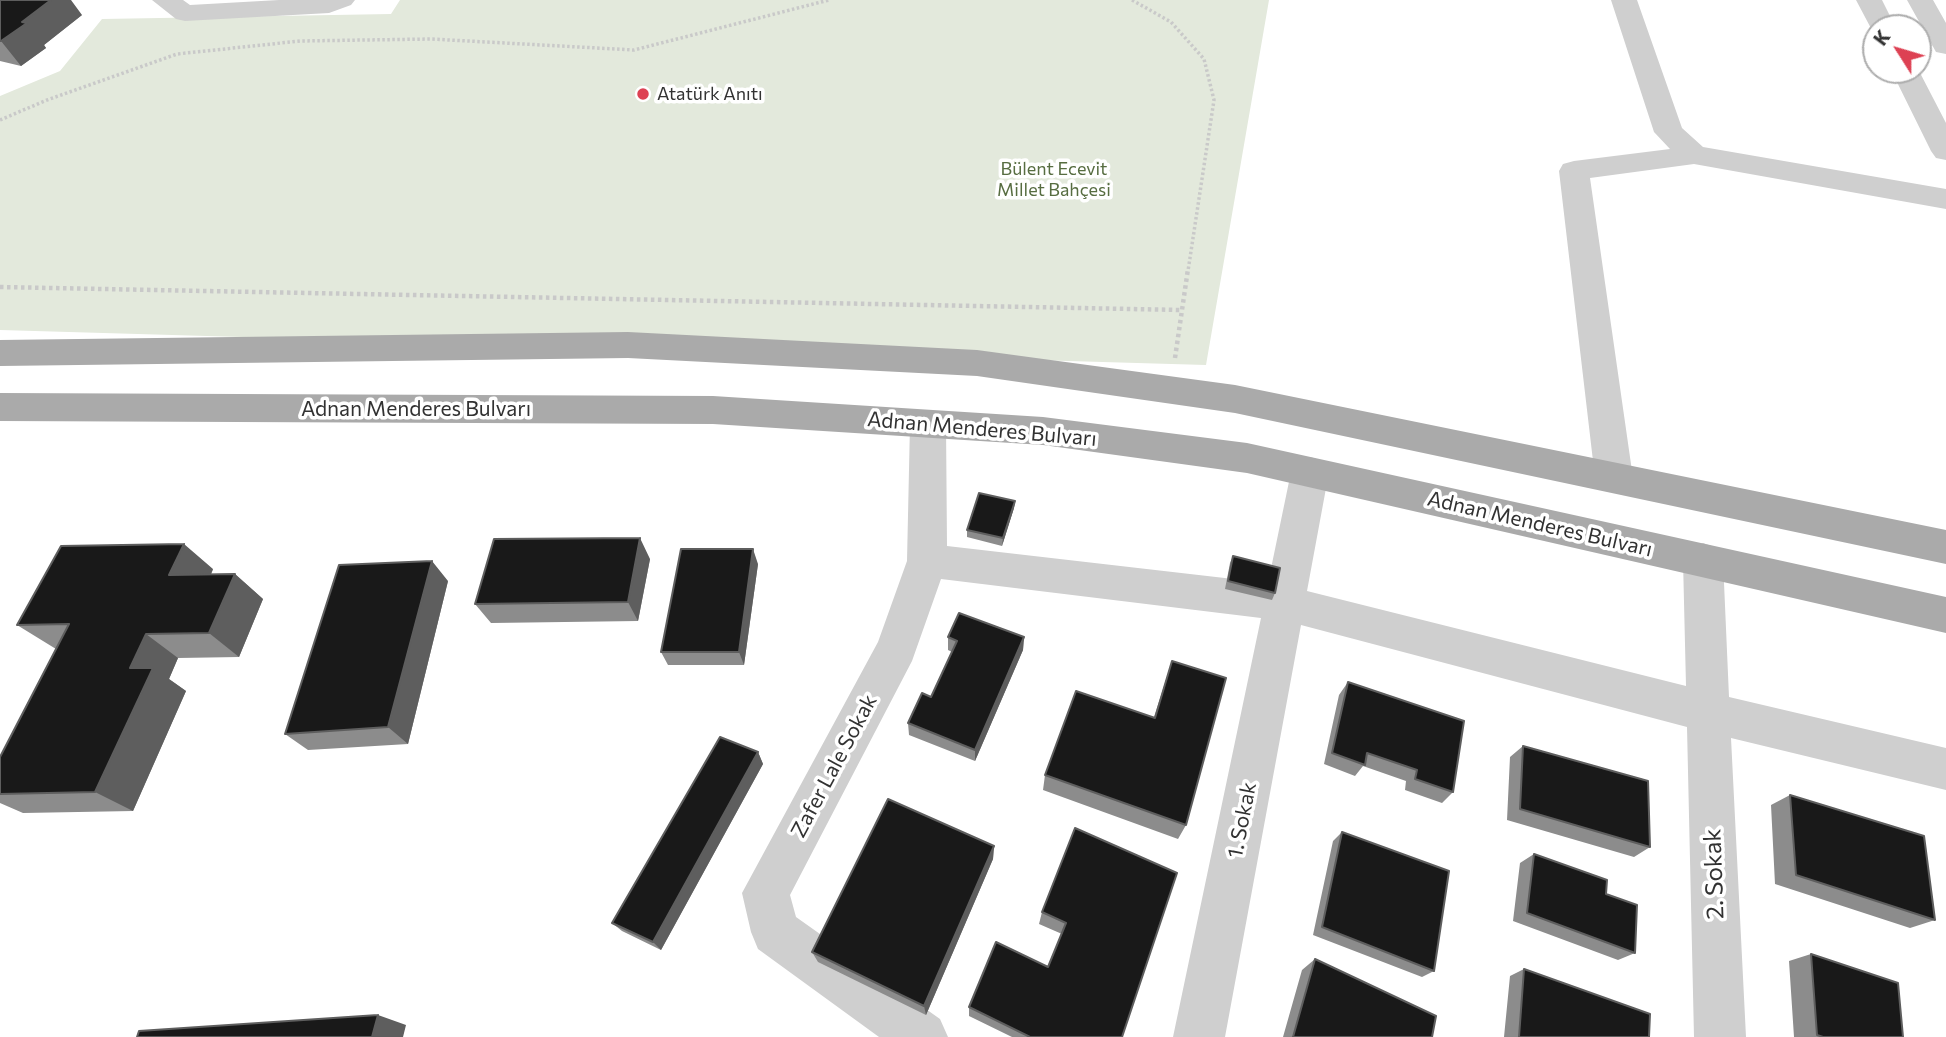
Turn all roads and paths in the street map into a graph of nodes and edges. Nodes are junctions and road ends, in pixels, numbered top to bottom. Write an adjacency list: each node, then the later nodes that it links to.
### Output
1 (165, 0): 2 (street)
2 (342, 0)
3 (829, 0): 9 (path)
4 (1132, 0): 14 (path)
5 (1624, 0): 11 (street)
6 (1920, 0): 7 (street)
7 (1946, 46)
8 (1912, 84): 10 (street)
9 (0, 120)
10 (1946, 151)
11 (1694, 155): 12 (street); 20 (street)
12 (1946, 199)
13 (0, 287): 14 (path)
14 (1182, 310): 16 (path)
15 (0, 353): 16 (main road)
16 (1170, 390): 20 (main road)
17 (0, 407): 18 (main road, Adnan Menderes Bulvarı)
18 (928, 424): 19 (main road, Adnan Menderes Bulvarı); 23 (street, Zafer Lale Sokak)
19 (1310, 472): 22 (main road, Adnan Menderes Bulvarı); 24 (street, 1. Sokak)
20 (1614, 478): 21 (main road)
21 (1946, 547)
22 (1703, 560): 25 (main road, Adnan Menderes Bulvarı); 26 (street, 2. Sokak)
23 (927, 561): 24 (street); 28 (street, Zafer Lale Sokak)
24 (1284, 603): 26 (street); 29 (street, 1. Sokak)
25 (1946, 615)
26 (1709, 712): 27 (street); 30 (street, 2. Sokak)
27 (1946, 769)
28 (906, 1032)
29 (1199, 1037)
30 (1720, 1037)

